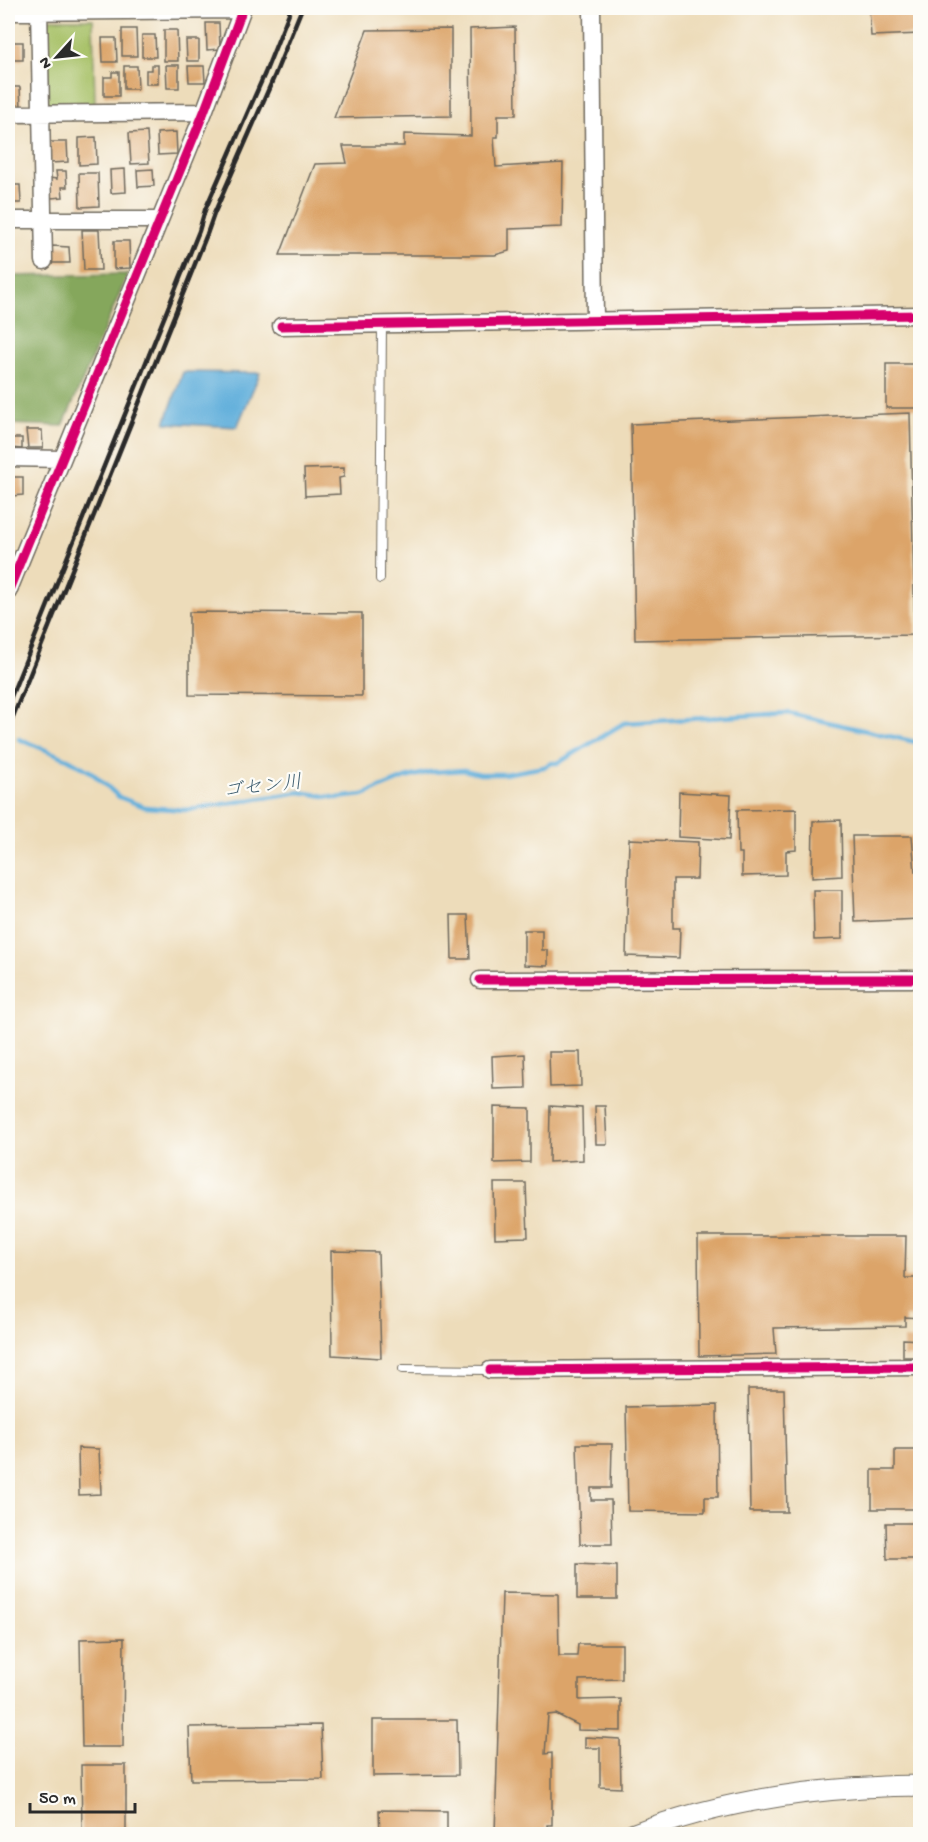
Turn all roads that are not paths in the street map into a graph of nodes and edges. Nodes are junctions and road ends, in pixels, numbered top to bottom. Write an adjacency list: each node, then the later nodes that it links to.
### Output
1 (592, 8): 13 (street)
2 (243, 9): 3 (street); 5 (street)
3 (39, 10): 4 (street); 7 (street)
4 (8, 12)
5 (204, 112): 7 (street); 10 (street)
6 (8, 114): 7 (street)
7 (41, 114): 9 (street)
8 (8, 220): 9 (street)
9 (43, 220): 10 (street); 11 (street)
10 (159, 220): 17 (street)
11 (44, 261)
12 (921, 315): 13 (street)
13 (596, 321): 14 (street)
14 (382, 324): 15 (street); 18 (lane)
15 (281, 326)
16 (8, 458): 17 (street)
17 (62, 459): 19 (street)
18 (380, 579)
19 (8, 592)
20 (921, 979): 21 (street)
21 (480, 980)
22 (921, 1367): 24 (street)
23 (403, 1370): 24 (lane)
24 (490, 1370)
25 (921, 1786): 26 (street)
26 (633, 1834)

